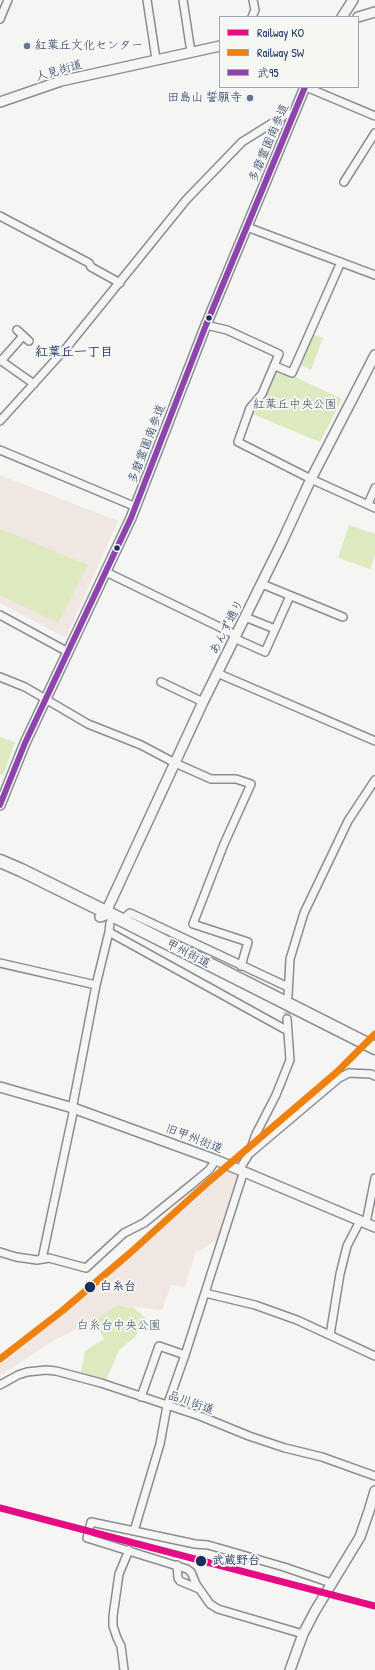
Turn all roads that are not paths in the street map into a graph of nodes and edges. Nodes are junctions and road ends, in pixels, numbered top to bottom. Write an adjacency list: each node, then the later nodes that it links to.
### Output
1 (8, 0): 10 (street)
2 (148, 0): 13 (street)
3 (183, 0): 12 (street)
4 (253, 0): 7 (street)
5 (353, 0): 8 (street)
6 (375, 12): 9 (street)
7 (252, 16)
8 (343, 16)
9 (359, 17)
10 (0, 18)
11 (219, 46): 12 (street, 人見街道)
12 (191, 52): 13 (street, 人見街道)
13 (156, 60): 16 (street, 人見街道)
14 (305, 88): 17 (street, 多磨霊園南参道)
15 (307, 88): 18 (street)
16 (0, 102)
17 (294, 113): 22 (street, 多磨霊園南参道); 25 (street)
18 (375, 116)
19 (375, 133): 20 (street)
20 (344, 182)
21 (0, 216): 25 (street)
22 (247, 227): 23 (street); 26 (street, 多磨霊園南参道)
23 (341, 262): 24 (street); 32 (street)
24 (375, 275)
25 (120, 283): 33 (street)
26 (206, 325): 32 (street); 39 (street, 多磨霊園南参道)
27 (17, 330): 28 (street)
28 (23, 336): 29 (street); 31 (street)
29 (30, 341)
30 (375, 355): 36 (street, あんず通り)
31 (0, 361): 33 (street)
32 (275, 366): 36 (street)
33 (34, 384): 34 (street)
34 (0, 422)
35 (0, 450): 39 (street)
36 (311, 479): 38 (street); 42 (street, あんず通り)
37 (375, 488): 38 (street)
38 (368, 504): 40 (street)
39 (136, 506): 41 (street, 多磨霊園南参道)
40 (375, 508)
41 (106, 572): 48 (street); 49 (street, 多磨霊園南参道)
42 (262, 584): 43 (street); 45 (street, あんず通り)
43 (290, 596): 46 (street); 47 (street)
44 (0, 615): 49 (street)
45 (245, 617): 47 (street); 48 (street, あんず通り)
46 (343, 617)
47 (275, 629): 48 (street)
48 (235, 637): 50 (street, あんず通り)
49 (68, 652): 53 (street, 多磨霊園南参道)
50 (217, 673): 54 (street, あんず通り); 55 (street)
51 (0, 677): 53 (street)
52 (161, 682): 54 (street)
53 (46, 700): 56 (street); 59 (street, 多磨霊園南参道)
54 (203, 702): 56 (street, あんず通り)
55 (375, 741)
56 (175, 763): 62 (street, あんず通り); 64 (street)
57 (375, 780): 58 (street)
58 (372, 793): 66 (street)
59 (0, 805)
60 (0, 861): 62 (highway, 甲州街道)
61 (0, 868): 62 (highway, 甲州街道)
62 (110, 921): 64 (street); 65 (street); 69 (street); 70 (highway, 甲州街道)
63 (0, 963): 65 (street)
64 (241, 966): 66 (street)
65 (96, 985): 73 (street)
66 (288, 987): 67 (street)
67 (288, 996)
68 (288, 1019): 69 (street)
69 (288, 1031): 74 (street)
70 (372, 1049)
71 (375, 1076): 74 (street)
72 (0, 1088): 73 (street, 旧甲州街道)
73 (73, 1108): 75 (street, 旧甲州街道); 80 (street)
74 (249, 1154): 76 (street)
75 (216, 1160): 76 (street, 旧甲州街道); 80 (street)
76 (241, 1170): 78 (street, 旧甲州街道); 81 (street)
77 (375, 1178): 78 (street)
78 (367, 1224): 82 (street)
79 (1, 1255): 80 (street)
80 (42, 1259)
81 (205, 1292): 82 (street); 83 (street)
82 (330, 1335): 84 (street)
83 (185, 1355): 86 (street); 87 (street)
84 (375, 1356)
85 (0, 1385): 86 (street, 品川街道)
86 (141, 1397): 87 (street, 品川街道)
87 (167, 1406): 88 (street, 品川街道); 90 (street)
88 (375, 1476)
89 (375, 1491): 93 (street)
90 (134, 1531): 91 (street); 93 (street)
91 (128, 1550): 92 (street); 96 (street)
92 (177, 1566): 94 (street); 94 (street)
93 (331, 1583): 95 (street)
94 (199, 1589): 95 (street)
95 (303, 1634): 97 (street)
96 (124, 1670)
97 (290, 1670)

